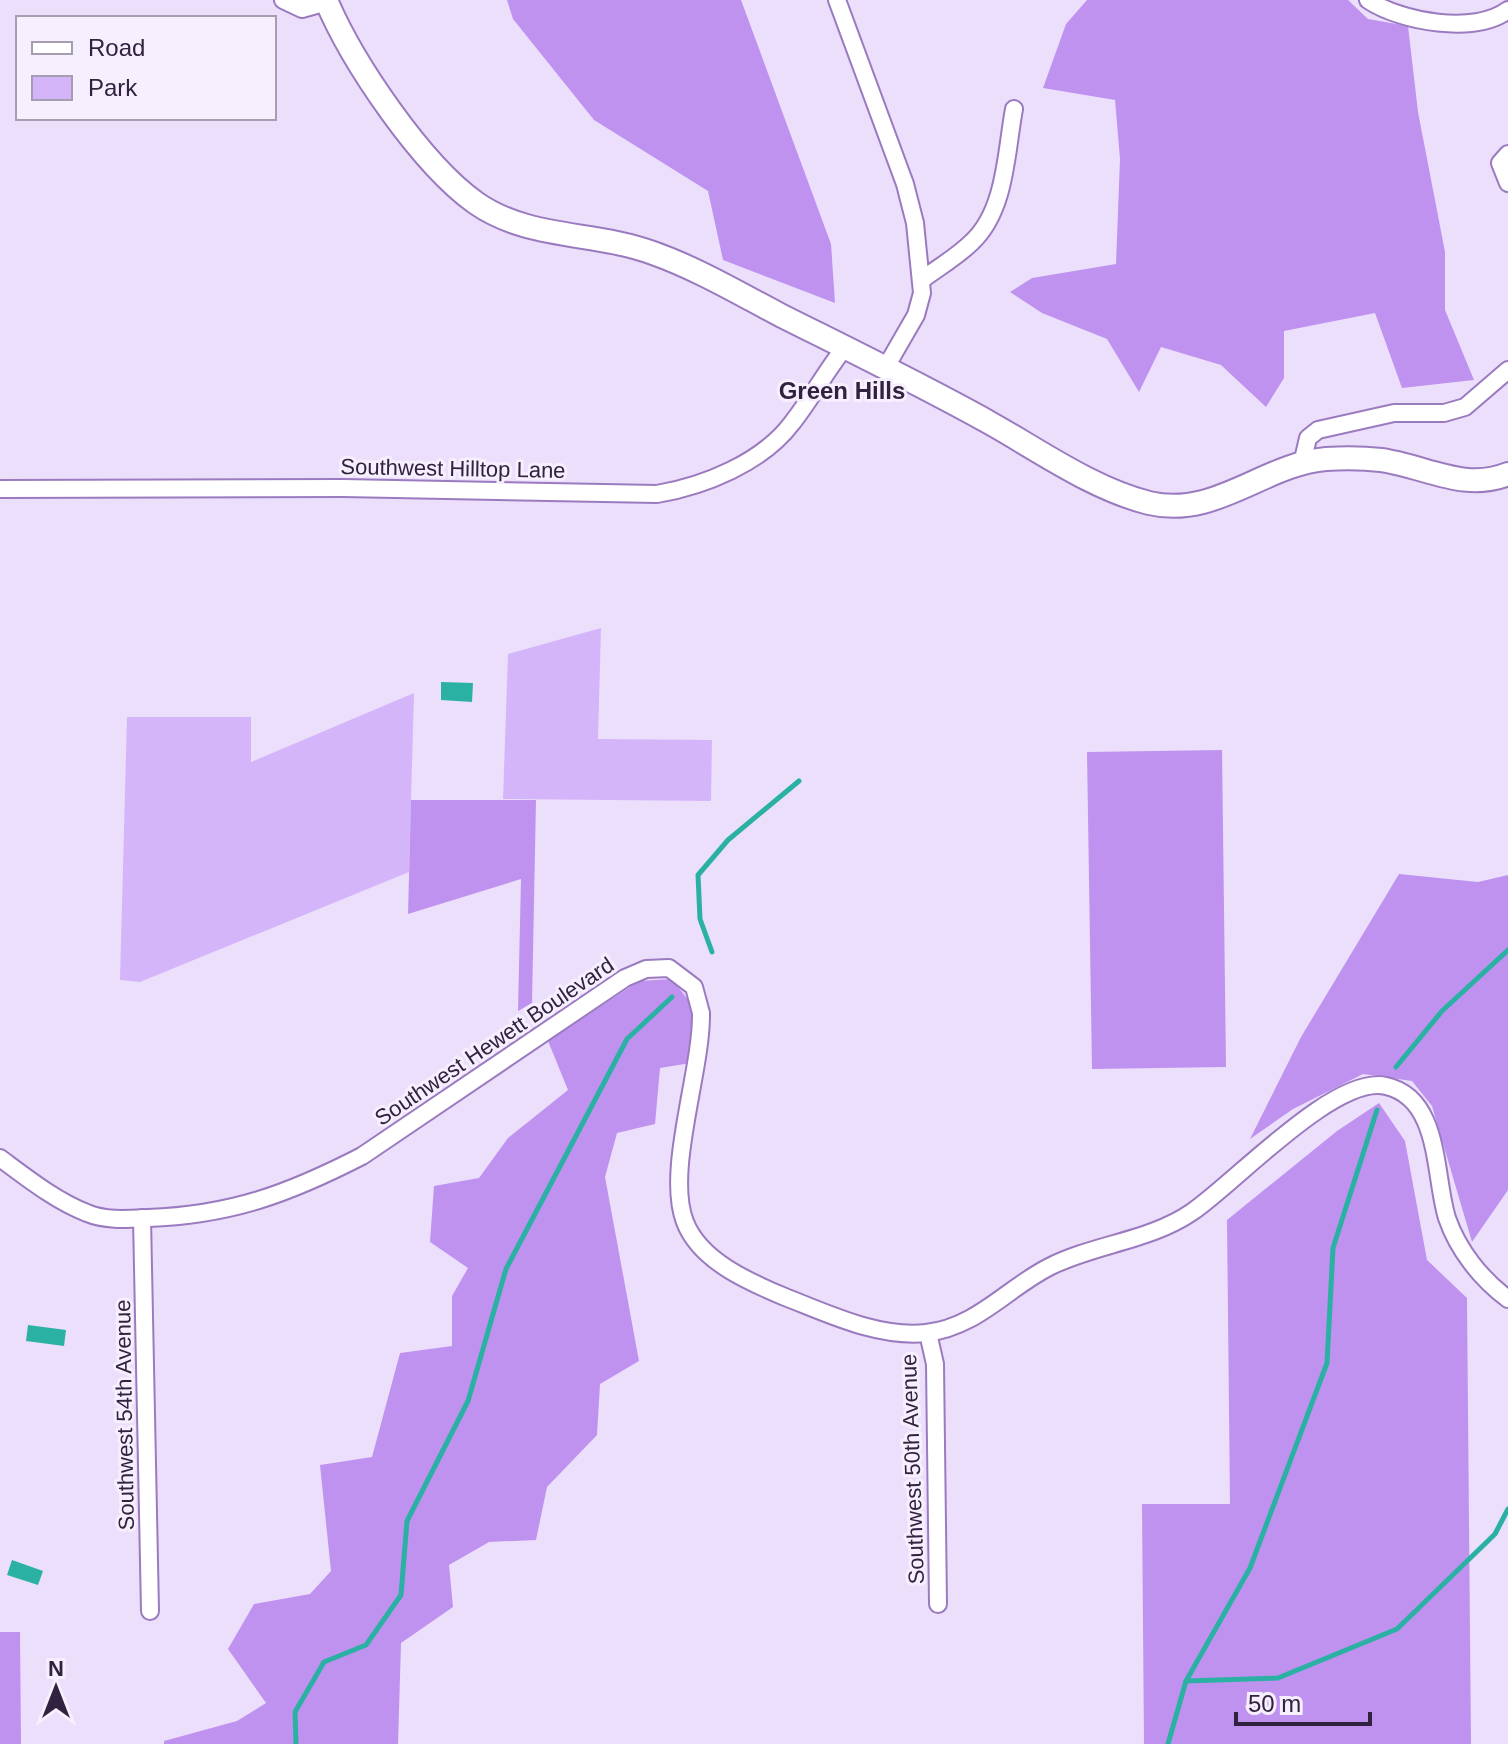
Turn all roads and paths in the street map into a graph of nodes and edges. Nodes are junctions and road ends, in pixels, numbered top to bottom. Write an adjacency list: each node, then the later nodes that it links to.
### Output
1 (283, 0): 4 (street)
2 (837, 0): 9 (street)
3 (1368, 0): 5 (street)
4 (326, 1): 10 (main road)
5 (1508, 10)
6 (1014, 109): 9 (street)
7 (1508, 154): 8 (street)
8 (1508, 183)
9 (923, 279): 11 (street)
10 (845, 347): 11 (main road); 15 (street, Southwest Hilltop Lane)
11 (886, 367): 13 (main road)
12 (1508, 370): 13 (street)
13 (1302, 464): 14 (main road)
14 (1508, 474)
15 (0, 489)
16 (0, 1158): 17 (street, Southwest Hewett Boulevard)
17 (142, 1218): 19 (street, Southwest Hewett Boulevard); 21 (street, Southwest 54th Avenue)
18 (1508, 1299): 19 (street, Southwest Hewett Boulevard)
19 (928, 1333): 20 (street, Southwest 50th Avenue)
20 (938, 1604)
21 (150, 1611)

